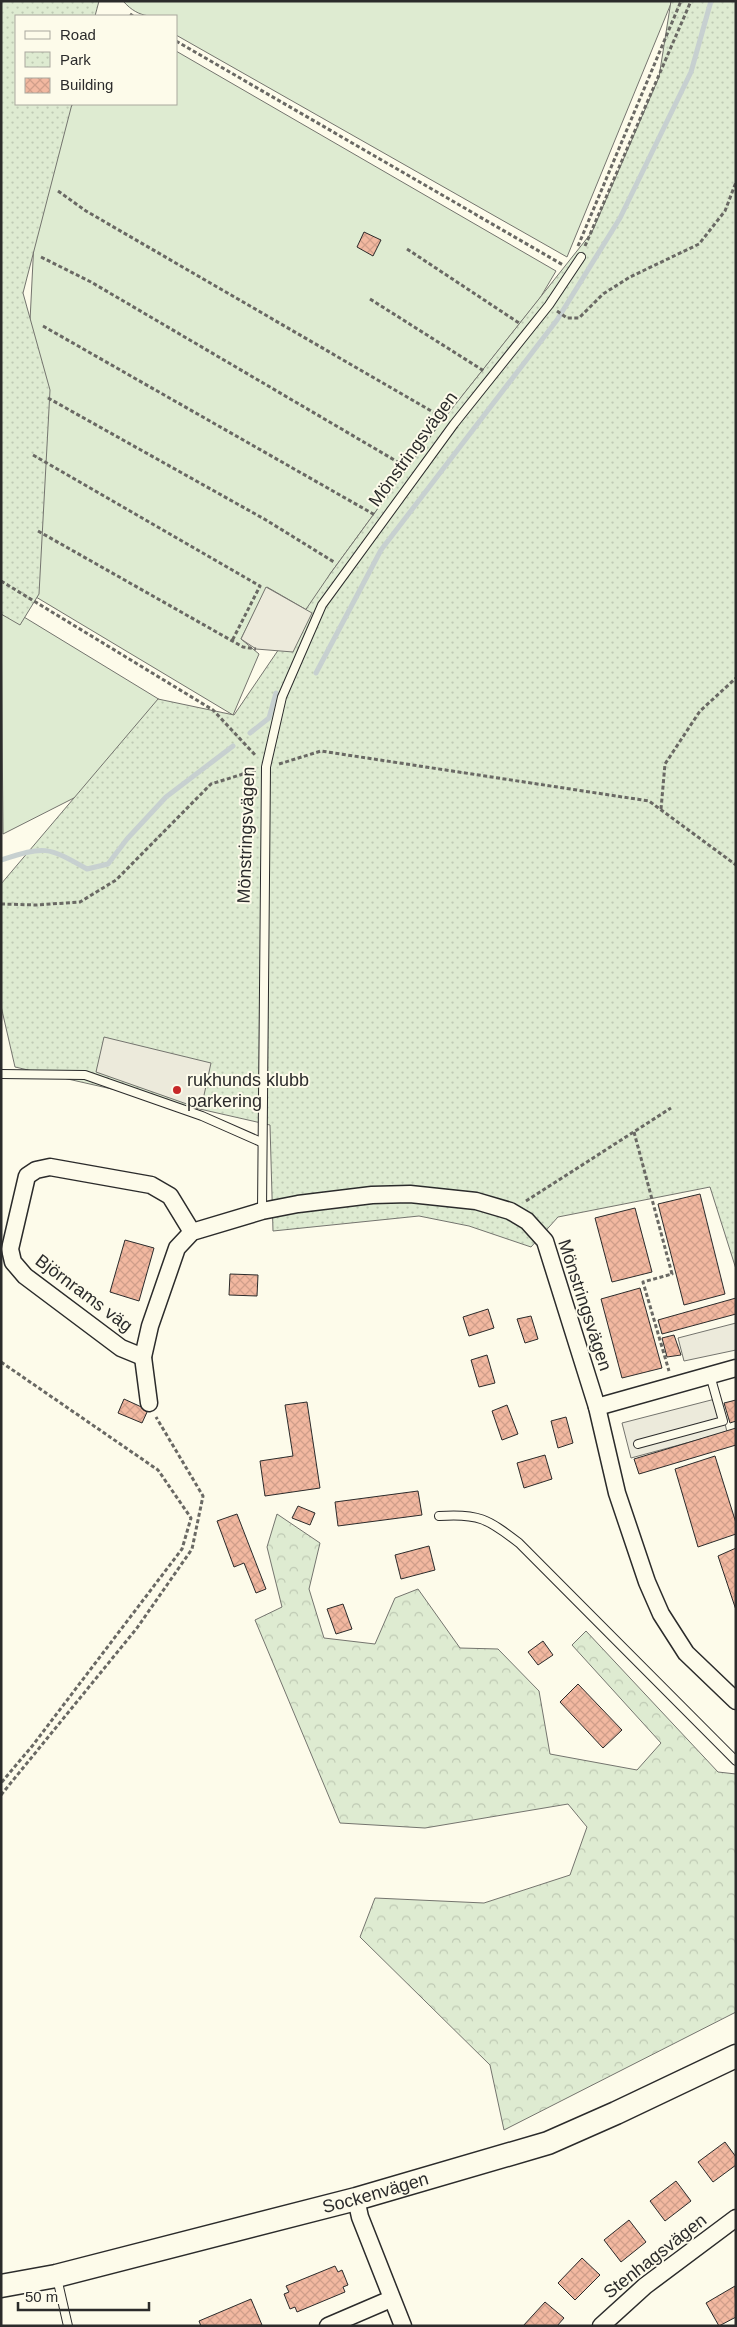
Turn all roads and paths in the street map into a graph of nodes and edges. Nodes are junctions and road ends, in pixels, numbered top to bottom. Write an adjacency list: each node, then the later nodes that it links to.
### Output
1 (681, 1): 7 (path)
2 (691, 1): 7 (path)
3 (178, 42): 9 (path)
4 (736, 182): 11 (path)
5 (58, 191): 16 (path)
6 (407, 248): 13 (path)
7 (581, 256): 9 (lane, Mönstringsvägen)
8 (41, 257): 18 (path)
9 (573, 270): 13 (lane, Mönstringsvägen)
10 (370, 299): 14 (path)
11 (557, 311)
12 (43, 326): 19 (path)
13 (529, 330): 14 (lane, Mönstringsvägen)
14 (492, 376): 16 (lane, Mönstringsvägen)
15 (48, 398): 21 (path)
16 (454, 424): 18 (lane, Mönstringsvägen)
17 (33, 455): 23 (path)
18 (418, 474): 19 (lane, Mönstringsvägen)
19 (385, 521): 26 (lane, Mönstringsvägen)
20 (38, 531): 23 (path)
21 (334, 562)
22 (1, 581): 26 (path)
23 (232, 641): 24 (path)
24 (256, 649)
25 (736, 678): 27 (path)
26 (266, 767): 27 (path); 29 (path); 33 (lane, Mönstringsvägen)
27 (661, 809): 28 (path)
28 (736, 865)
29 (1, 904)
30 (1, 1074): 33 (lane)
31 (671, 1108): 32 (path)
32 (634, 1132): 35 (path); 40 (path)
33 (261, 1142): 34 (lane, Mönstringsvägen)
34 (262, 1210): 35 (street, Mönstringsvägen); 36 (street, Mönstringsvägen)
35 (510, 1211): 43 (street, Mönstringsvägen)
36 (192, 1232): 37 (street); 37 (street, Björnrams väg)
37 (143, 1357): 42 (street)
38 (1, 1362): 48 (path)
39 (736, 1368): 41 (street)
40 (670, 1372)
41 (710, 1375): 43 (street); 44 (lane)
42 (149, 1402): 49 (path)
43 (598, 1407): 46 (street, Mönstringsvägen)
44 (638, 1444)
45 (439, 1516): 47 (lane)
46 (736, 1701)
47 (736, 1761)
48 (1, 1783)
49 (1, 1795)
50 (736, 2056): 51 (street, Sockenvägen)
51 (356, 2199): 53 (street, Sockenvägen); 55 (street)
52 (736, 2218): 59 (street, Stenhagsvägen)
53 (56, 2276): 54 (street, Sockenvägen); 56 (lane)
54 (1, 2286)
55 (392, 2299): 57 (street); 58 (street)
56 (68, 2326)
57 (328, 2326)
58 (403, 2326)
59 (601, 2326)

